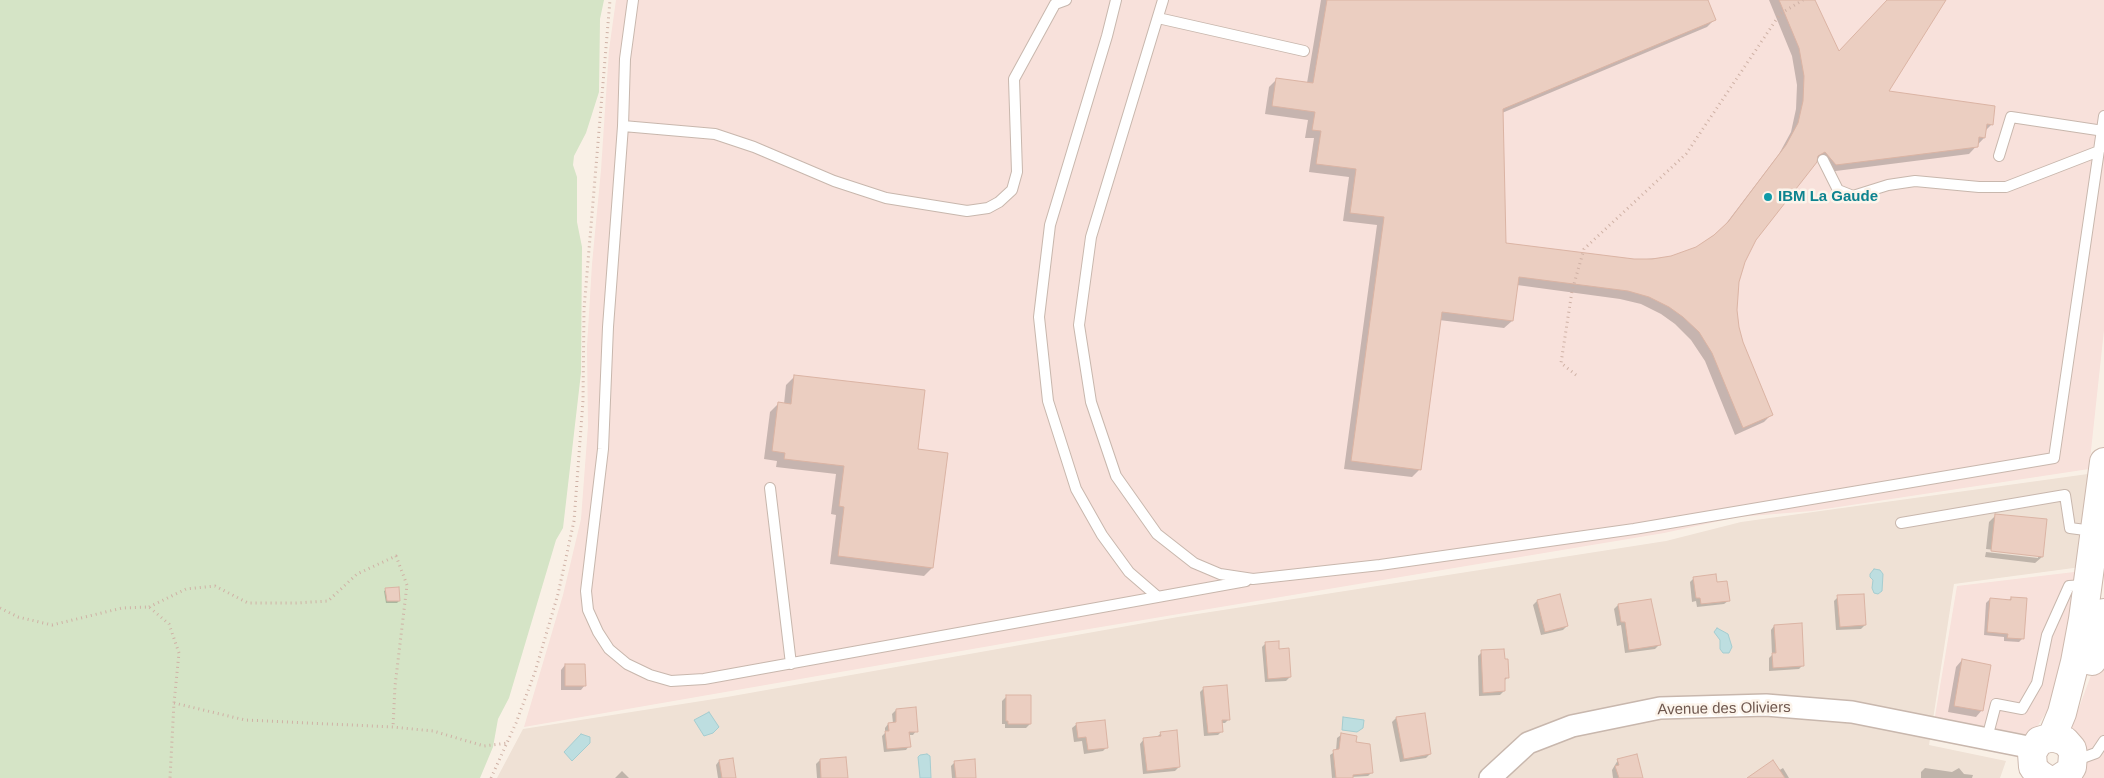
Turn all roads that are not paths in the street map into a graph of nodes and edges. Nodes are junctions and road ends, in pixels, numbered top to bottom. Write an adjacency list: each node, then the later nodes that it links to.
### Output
1 (633, 0): 8 (lane)
2 (1066, 0): 8 (lane)
3 (1162, 0): 5 (lane)
4 (1113, 1): 19 (lane)
5 (1158, 18): 6 (lane); 18 (lane)
6 (1304, 51)
7 (2104, 116): 9 (lane)
8 (623, 126): 21 (lane)
9 (2103, 130): 10 (lane); 11 (lane)
10 (2099, 151): 12 (lane); 18 (lane)
11 (1999, 156)
12 (1823, 160)
13 (2103, 481): 16 (main road)
14 (770, 488): 21 (lane)
15 (1901, 523): 16 (lane)
16 (2100, 542): 17 (main road)
17 (2093, 576): 22 (lane); 24 (main road)
18 (1253, 580): 19 (lane)
19 (1158, 597): 21 (lane)
20 (2104, 614): 24 (main road)
21 (790, 664)
22 (1986, 738): 24 (street, Avenue des Oliviers); 25 (street, Avenue des Oliviers)
23 (2104, 741): 24 (lane)
24 (2056, 765)
25 (1490, 778)

